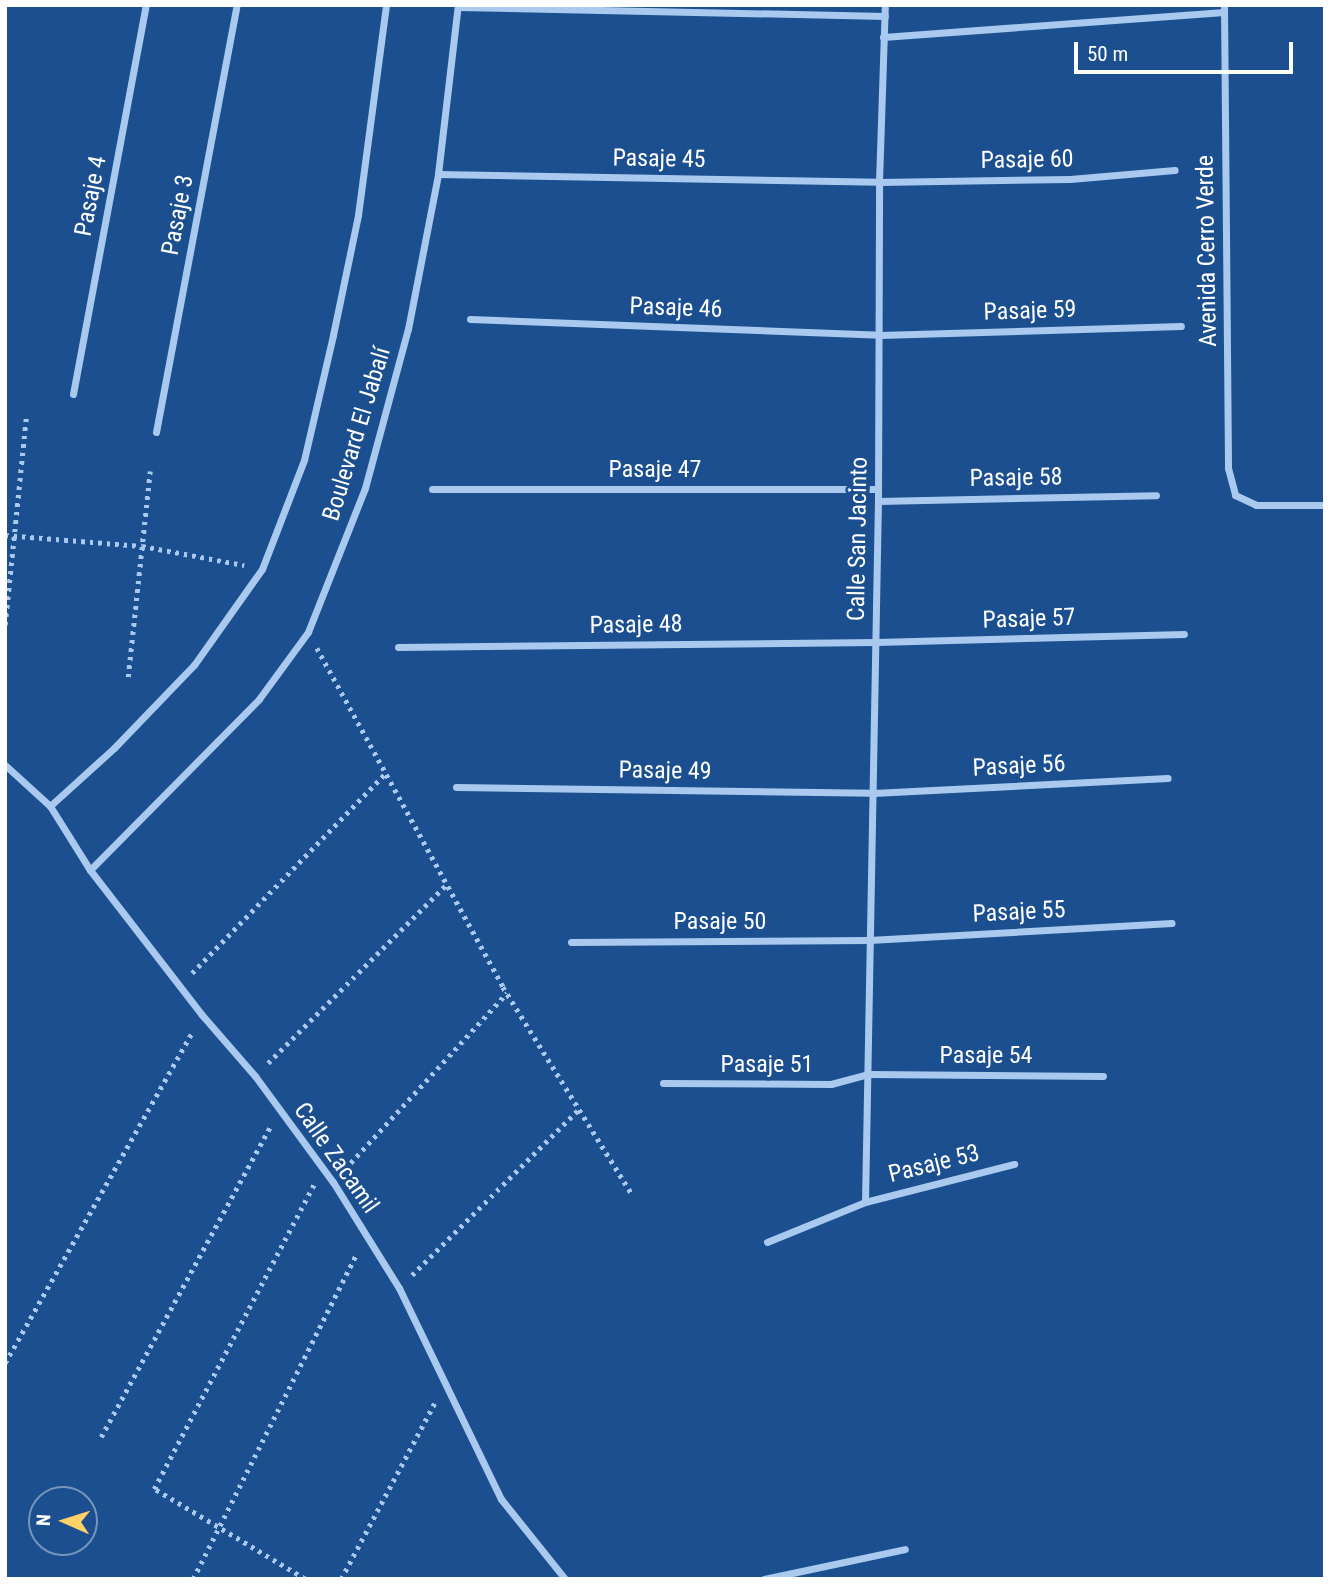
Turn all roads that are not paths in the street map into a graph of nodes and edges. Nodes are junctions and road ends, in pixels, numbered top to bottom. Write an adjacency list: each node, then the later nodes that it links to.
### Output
1 (146, 5): 15 (street, Pasaje 4)
2 (237, 5): 16 (street, Pasaje 3)
3 (386, 5): 29 (street, Boulevard El Jabalí)
4 (885, 5): 7 (street, Calle San Jacinto)
5 (458, 6): 7 (street); 10 (street, Boulevard El Jabalí)
6 (1224, 8): 8 (street); 21 (street, Avenida Cerro Verde)
7 (885, 16): 8 (street, Calle San Jacinto)
8 (883, 37): 11 (street, Calle San Jacinto)
9 (1175, 170): 11 (street, Pasaje 60)
10 (438, 174): 11 (street, Pasaje 45); 30 (street, Boulevard El Jabalí)
11 (879, 182): 14 (street, Calle San Jacinto)
12 (470, 319): 14 (street, Pasaje 46)
13 (1181, 326): 14 (street, Pasaje 59)
14 (880, 335): 18 (street, Calle San Jacinto)
15 (74, 394)
16 (156, 432)
17 (432, 489): 18 (street, Pasaje 47)
18 (878, 489): 20 (street, Calle San Jacinto)
19 (1156, 495): 20 (street, Pasaje 58)
20 (878, 500): 23 (street, Calle San Jacinto)
21 (1325, 505)
22 (1184, 634): 23 (street, Pasaje 57)
23 (876, 642): 24 (street, Pasaje 48); 28 (street, Calle San Jacinto)
24 (398, 647)
25 (5, 765): 29 (street, Calle Zacamil)
26 (1168, 778): 28 (street, Pasaje 56)
27 (456, 787): 28 (street, Pasaje 49)
28 (873, 793): 32 (street, Calle San Jacinto)
29 (50, 806): 30 (street, Calle Zacamil)
30 (90, 870): 41 (street, Calle Zacamil)
31 (1172, 923): 32 (street, Pasaje 55)
32 (869, 940): 33 (street, Pasaje 50); 34 (street, Calle San Jacinto)
33 (571, 942)
34 (869, 1074): 35 (street, Pasaje 54); 36 (street, Pasaje 51); 38 (street, Calle San Jacinto)
35 (1103, 1076)
36 (663, 1083)
37 (1014, 1164): 38 (street, Pasaje 53)
38 (865, 1202): 39 (street, Pasaje 53)
39 (767, 1242)
40 (905, 1549): 42 (street)
41 (565, 1579)
42 (764, 1579)

